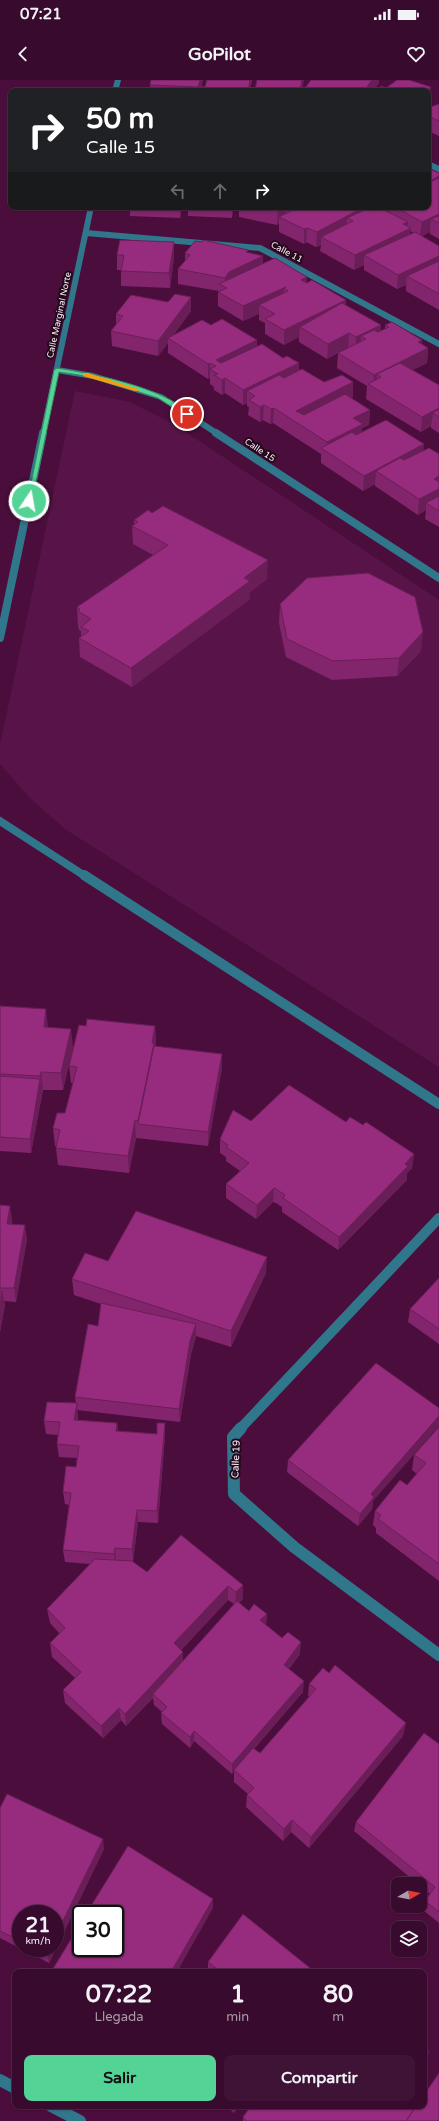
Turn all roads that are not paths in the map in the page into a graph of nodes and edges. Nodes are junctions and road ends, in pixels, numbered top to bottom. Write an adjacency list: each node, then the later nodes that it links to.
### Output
1 (90, 210): 2 (street, Calle Marginal Norte)
2 (86, 233): 3 (street, Calle 11); 4 (street, Calle Marginal Norte)
3 (439, 344)
4 (57, 370): 5 (street, Calle 15); 6 (street, Calle Marginal Norte)
5 (439, 578)
6 (0, 638)
7 (0, 821): 8 (street)
8 (439, 1104)
9 (439, 1218): 10 (street, Calle 19)
10 (439, 1655)
11 (0, 2080): 12 (street)
12 (12, 2086)
13 (57, 2109): 14 (street)
14 (80, 2121)

